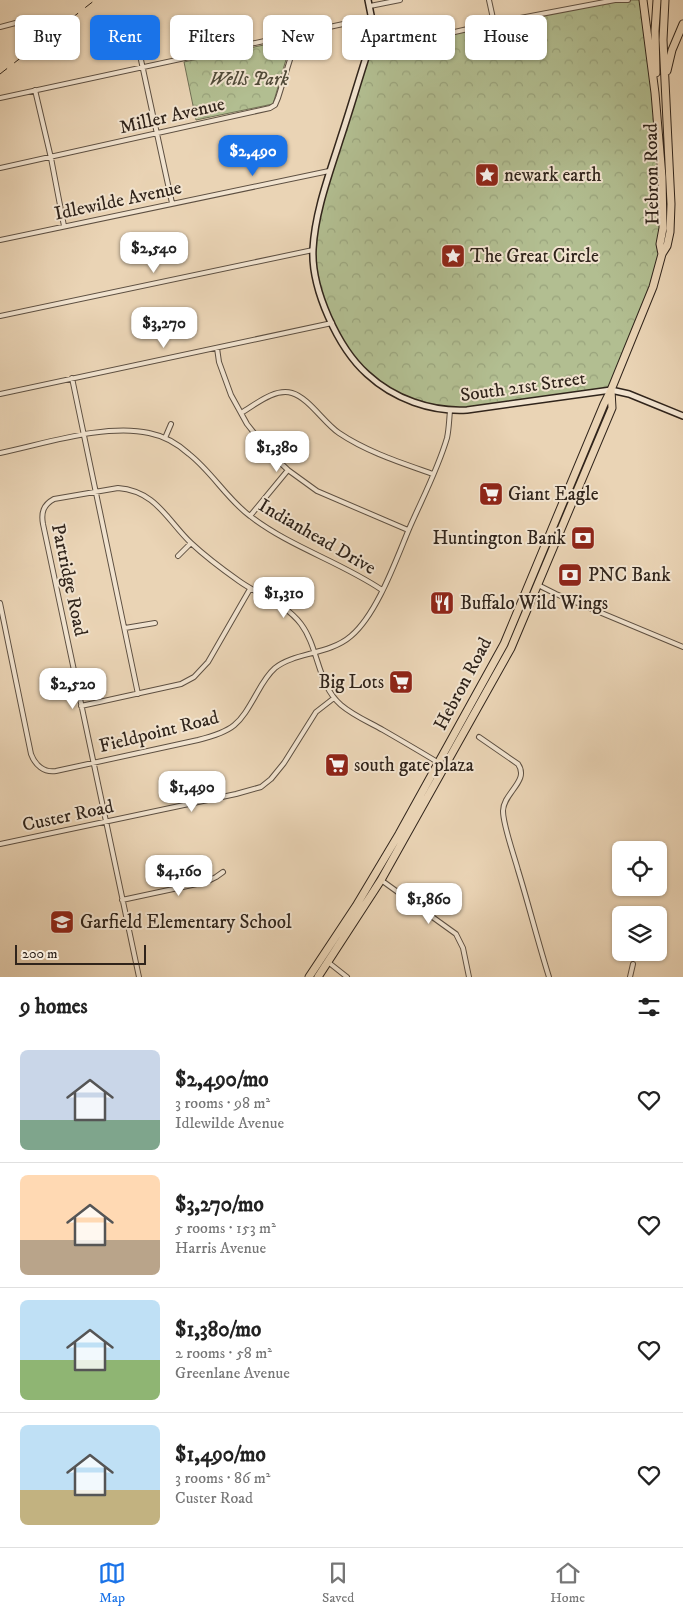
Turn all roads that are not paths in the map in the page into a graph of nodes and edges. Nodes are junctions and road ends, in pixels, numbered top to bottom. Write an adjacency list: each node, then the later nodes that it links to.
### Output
1 (400, 0): 7 (street)
2 (489, 0): 8 (street)
3 (628, 0): 9 (street)
4 (643, 0): 20 (highway)
5 (657, 0): 20 (highway)
6 (665, 0): 19 (highway)
7 (369, 3)
8 (492, 15)
9 (535, 15)
10 (15, 23): 12 (street)
11 (683, 24): 19 (highway)
12 (0, 27)
13 (263, 41): 17 (street)
14 (141, 60): 17 (street)
15 (290, 60): 22 (street, Miller Avenue)
16 (365, 60): 25 (main road, South 21st Street)
17 (143, 67): 18 (street); 22 (street)
18 (34, 90): 21 (street); 23 (street)
19 (665, 92): 30 (highway, Hebron Road)
20 (655, 93): 30 (highway, Hebron Road)
21 (0, 98)
22 (157, 133): 23 (street, Miller Avenue); 26 (street)
23 (51, 158): 24 (street, Miller Avenue); 27 (street)
24 (0, 168)
25 (329, 171): 26 (street, Idlewilde Avenue); 29 (main road, South 21st Street)
26 (172, 203): 27 (street, Idlewilde Avenue)
27 (64, 226): 28 (street, Idlewilde Avenue)
28 (0, 240)
29 (313, 250): 31 (street); 32 (main road, South 21st Street)
30 (662, 254): 35 (highway, Hebron Road)
31 (0, 316)
32 (332, 323): 33 (street); 37 (main road, South 21st Street)
33 (217, 348): 34 (street); 38 (street)
34 (72, 378): 36 (street); 41 (street)
35 (611, 390): 37 (main road, South 21st Street); 39 (main road); 49 (highway, Hebron Road); 53 (highway, Hebron Road)
36 (0, 394)
37 (450, 411): 45 (street, Fieldpoint Road)
38 (241, 414): 44 (street); 45 (street)
39 (683, 416)
40 (171, 424): 42 (street)
41 (84, 435): 42 (street, Indianhead Drive); 43 (street, Indianhead Drive); 46 (street)
42 (165, 438): 47 (street, Indianhead Drive)
43 (0, 454)
44 (288, 470): 47 (street); 48 (street)
45 (433, 474): 48 (street, Fieldpoint Road)
46 (96, 492): 50 (street, Partridge Road); 58 (street); 64 (street, Partridge Road)
47 (250, 516): 55 (street, Indianhead Drive)
48 (408, 530): 55 (street, Fieldpoint Road)
49 (548, 540): 52 (highway, Hebron Road); 53 (highway)
50 (191, 543): 51 (street); 54 (street, Partridge Road)
51 (178, 556)
52 (529, 584): 59 (highway); 67 (highway, Hebron Road)
53 (538, 585): 59 (highway, Hebron Road); 60 (street)
54 (250, 589): 61 (street, Partridge Road); 62 (street)
55 (382, 590): 61 (street, Fieldpoint Road)
56 (0, 603): 66 (street, Fieldpoint Road)
57 (155, 622): 58 (street)
58 (125, 628): 62 (street)
59 (514, 640): 68 (highway, Hebron Road)
60 (683, 647)
61 (314, 654): 63 (street, Partridge Road); 66 (street, Fieldpoint Road)
62 (138, 694): 64 (street)
63 (334, 698): 67 (street); 69 (street, Custer Road)
64 (81, 706): 66 (street, Partridge Road)
65 (479, 737): 81 (street)
66 (93, 762): 69 (street, Partridge Road)
67 (438, 763): 68 (street); 77 (highway, Hebron Road)
68 (445, 767): 72 (highway, Hebron Road)
69 (106, 822): 70 (street, Custer Road); 73 (street, Partridge Road)
70 (0, 844)
71 (223, 872): 73 (street)
72 (381, 880): 74 (highway, Hebron Road); 80 (street)
73 (122, 900): 76 (street, Partridge Road)
74 (328, 962): 78 (highway, Hebron Road); 79 (street)
75 (632, 964): 82 (street)
76 (139, 977)
77 (309, 977)
78 (318, 977)
79 (347, 977)
80 (469, 977)
81 (549, 977)
82 (630, 977)

